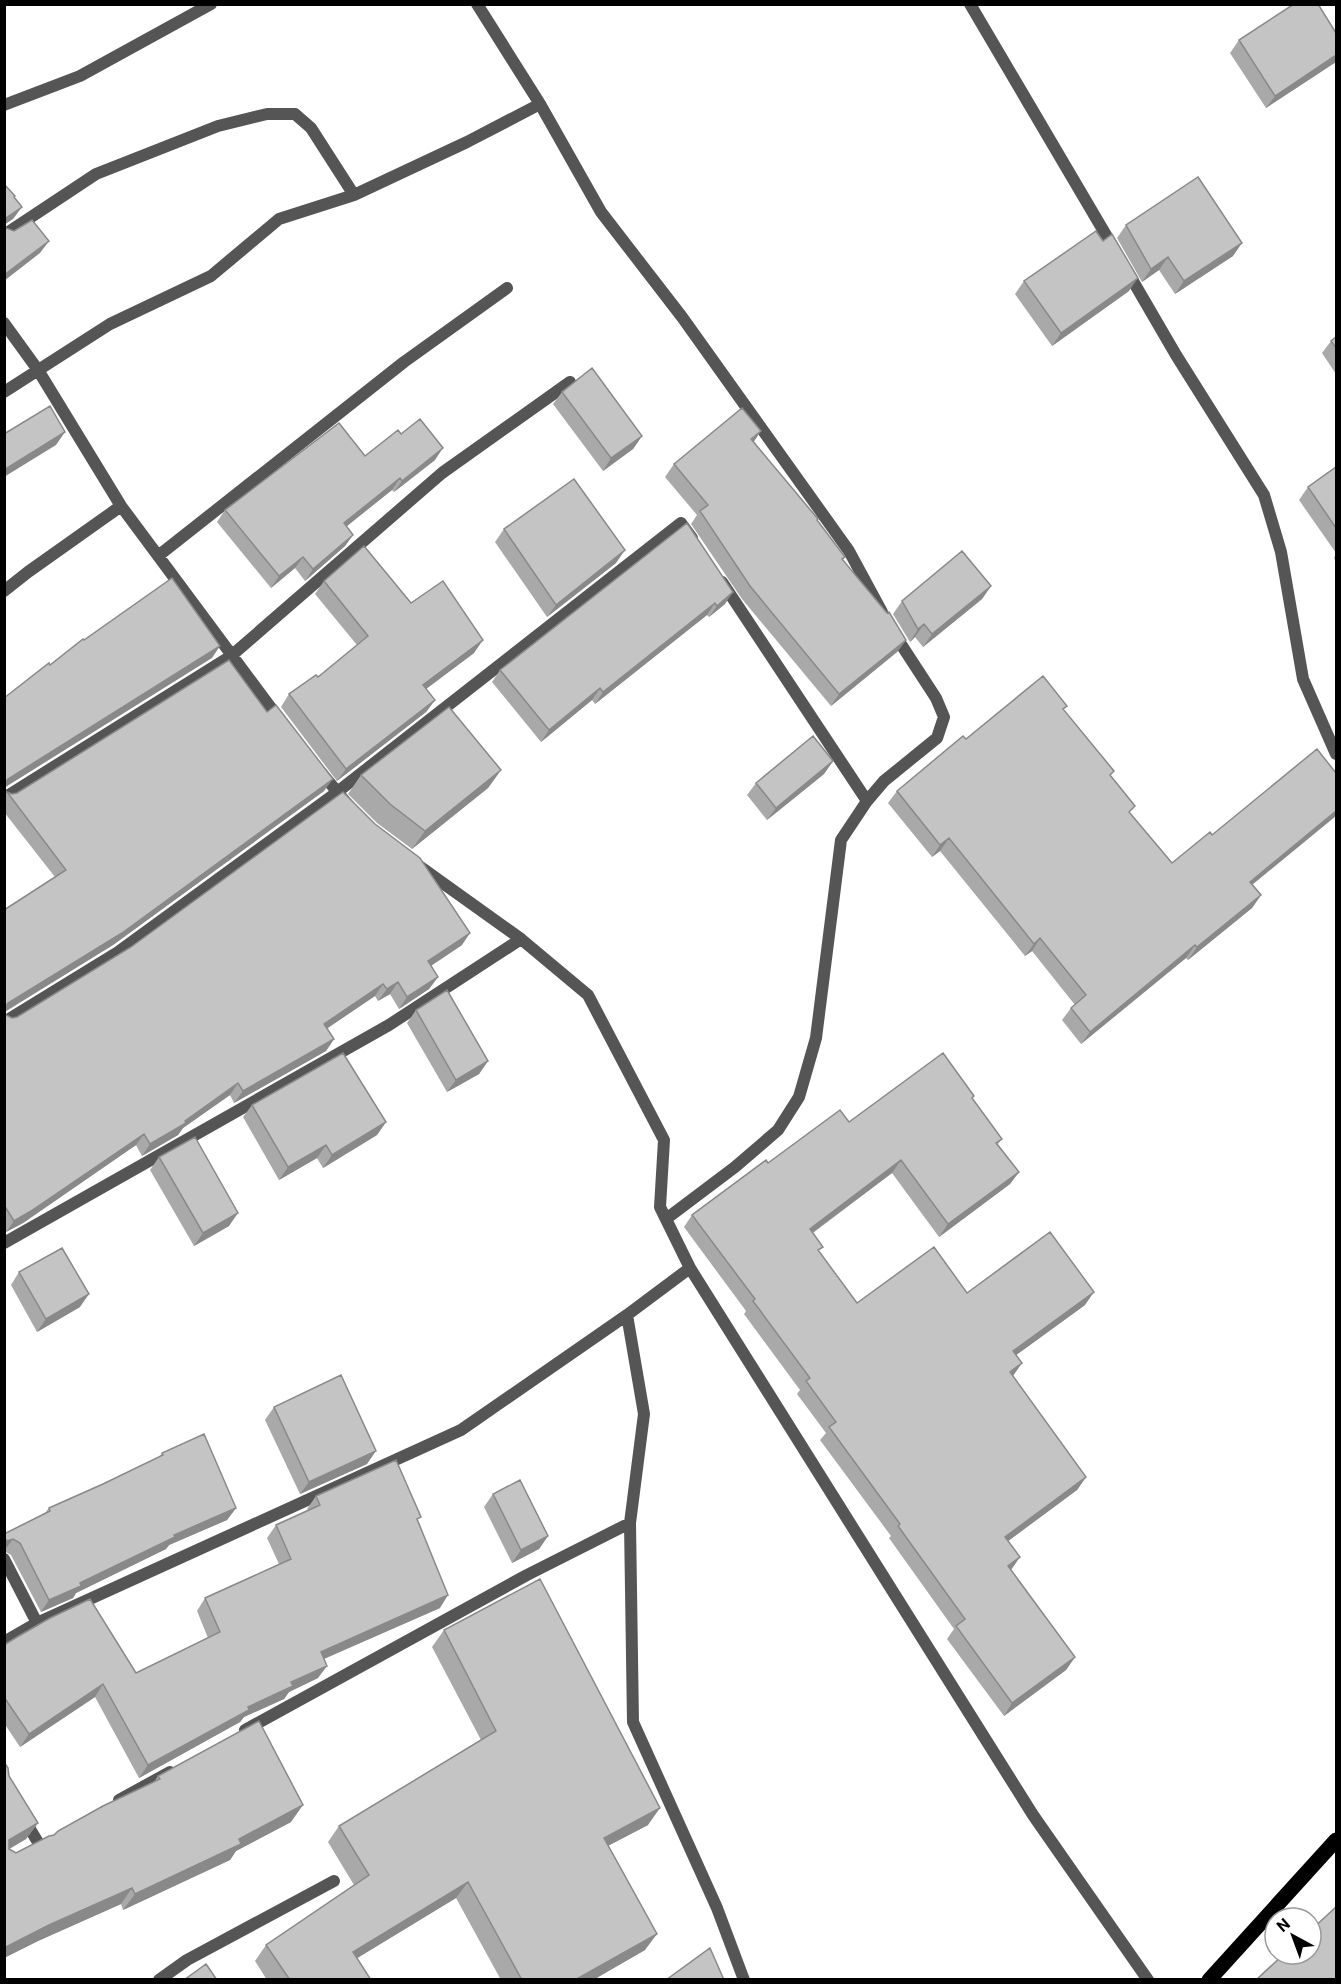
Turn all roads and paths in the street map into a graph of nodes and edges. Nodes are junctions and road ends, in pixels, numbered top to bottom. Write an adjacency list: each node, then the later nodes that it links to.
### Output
1 (211, 4): 5 (street)
2 (477, 4): 4 (street)
3 (970, 4): 20 (street)
4 (540, 104): 6 (street); 24 (street)
5 (4, 105)
6 (354, 195): 7 (street); 10 (street)
7 (4, 235)
8 (507, 288): 15 (street)
9 (4, 323): 10 (street)
10 (38, 370): 12 (street); 13 (street)
11 (570, 382): 18 (street)
12 (4, 392)
13 (121, 506): 15 (street); 17 (street)
14 (699, 549): 22 (street)
15 (158, 556): 18 (street)
16 (717, 574): 24 (street)
17 (4, 591)
18 (231, 656): 19 (street); 23 (street)
19 (287, 729)
20 (1336, 753)
21 (315, 766): 22 (street)
22 (336, 793): 25 (street); 28 (street)
23 (4, 798)
24 (867, 801): 29 (street)
25 (358, 815)
26 (406, 855): 27 (street)
27 (521, 939): 29 (street); 30 (street)
28 (4, 1022)
29 (666, 1219): 31 (street)
30 (4, 1244)
31 (690, 1268): 32 (street); 46 (street)
32 (627, 1315): 33 (street); 35 (street)
33 (630, 1523): 37 (street); 45 (street)
34 (4, 1559): 35 (street)
35 (38, 1623): 36 (street)
36 (4, 1642)
37 (236, 1735)
38 (184, 1764): 39 (street)
39 (111, 1804)
40 (16, 1807): 42 (street)
41 (1336, 1840): 47 (main road)
42 (39, 1843)
43 (334, 1881): 44 (street)
44 (159, 1980)
45 (744, 1980)
46 (1148, 1980)
47 (1209, 1980)

